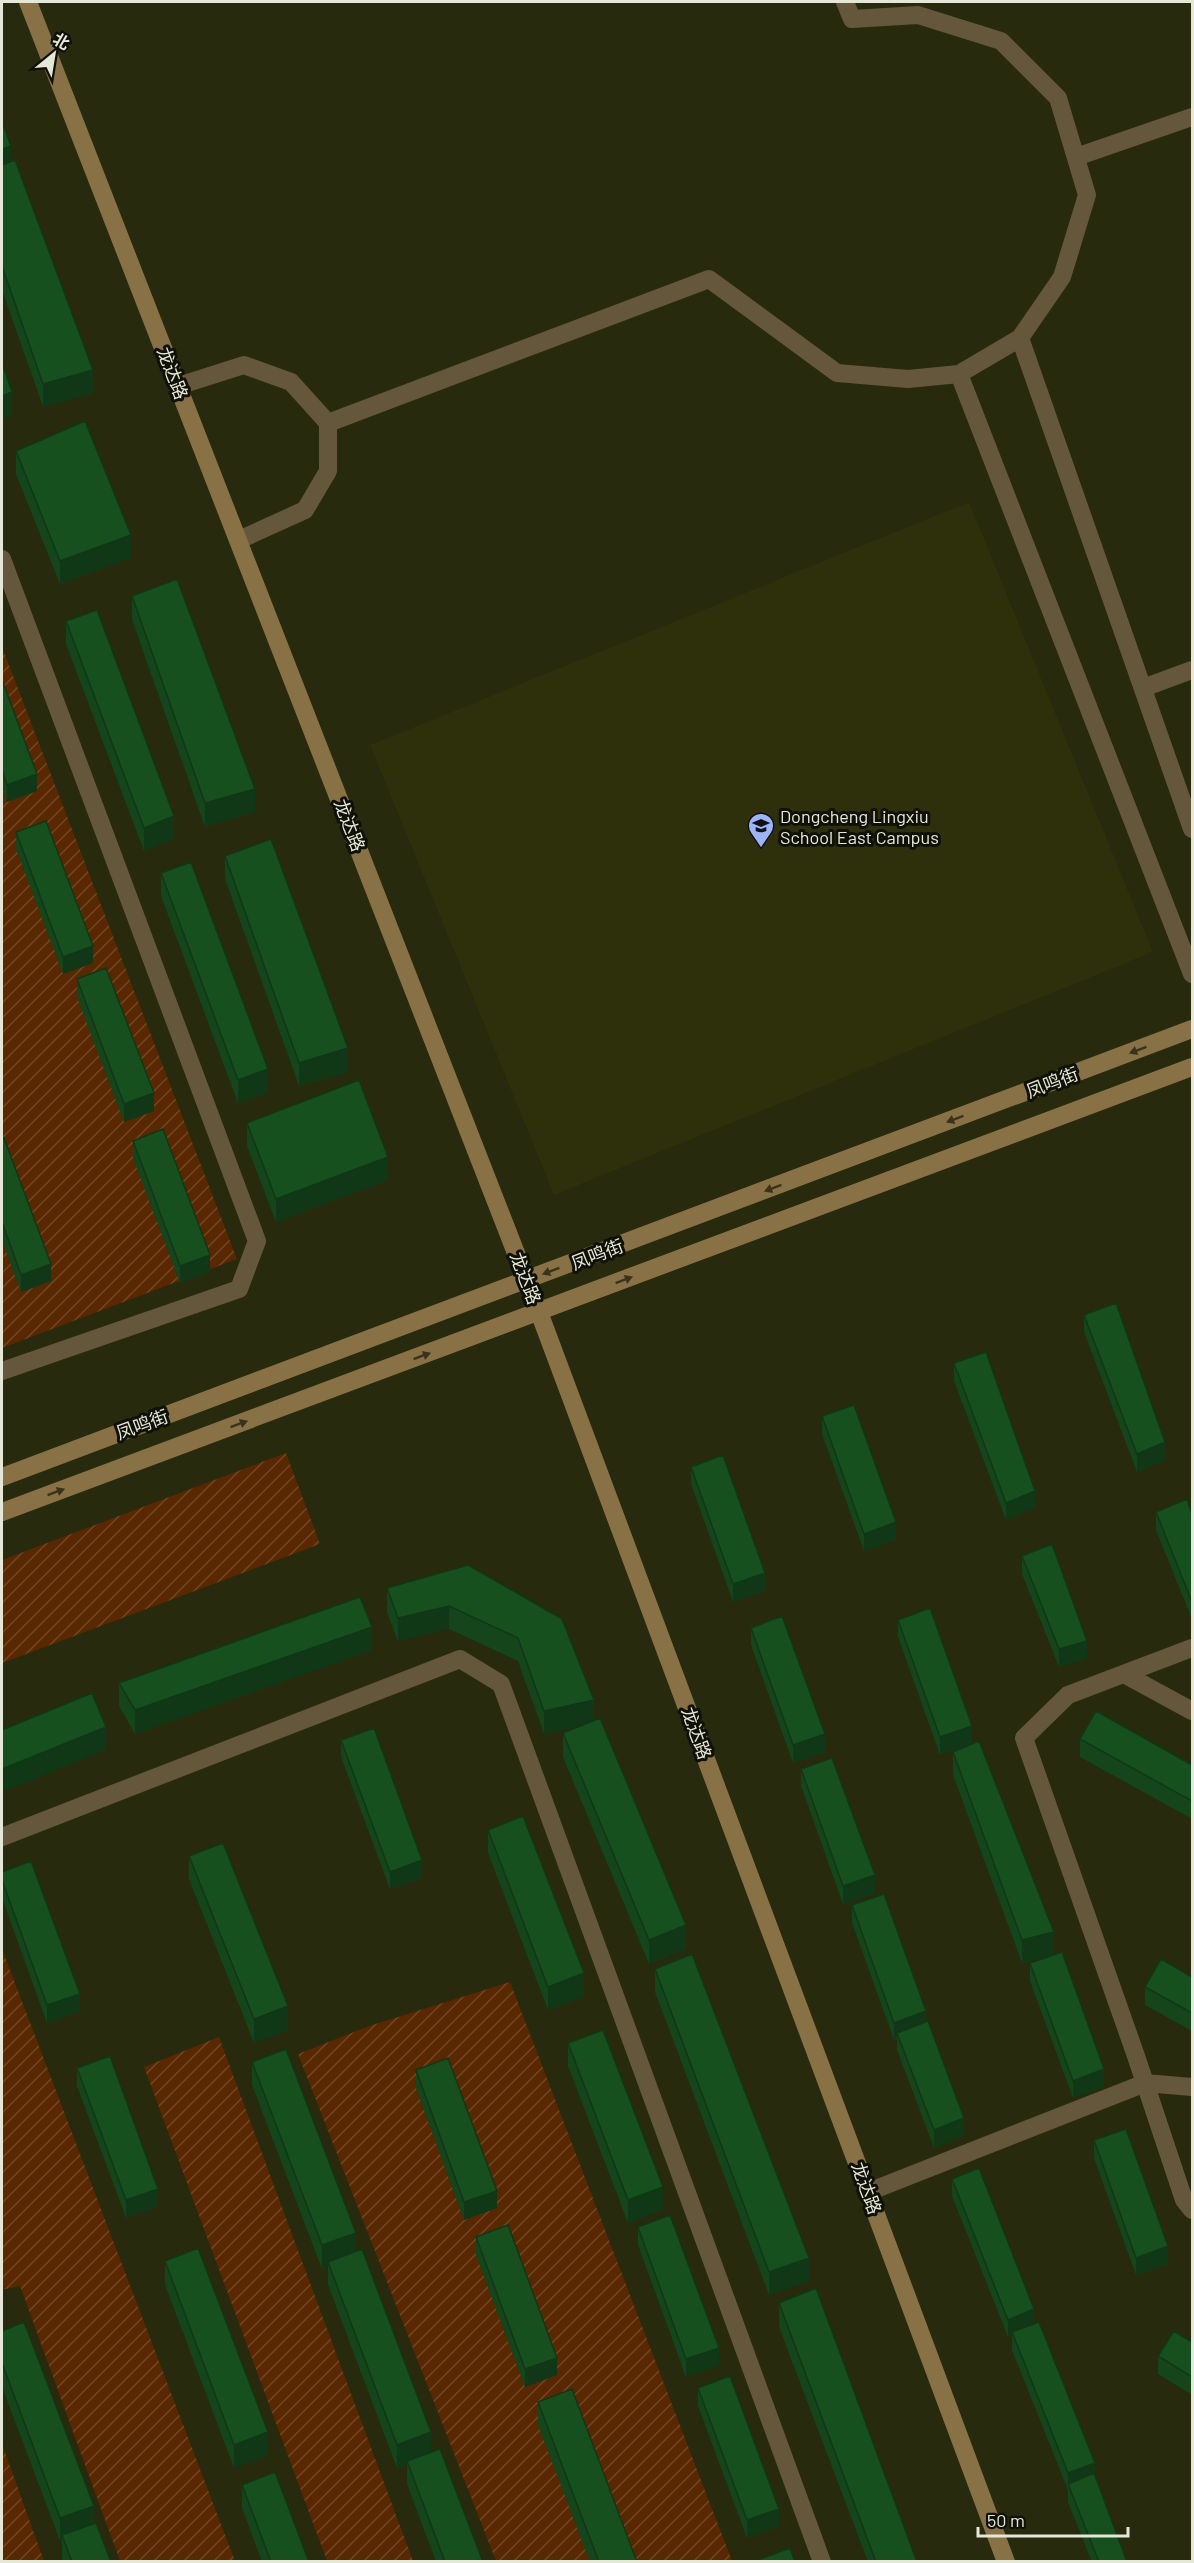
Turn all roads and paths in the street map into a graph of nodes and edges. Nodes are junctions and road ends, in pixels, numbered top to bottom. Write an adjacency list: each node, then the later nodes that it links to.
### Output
1 (28, 2): 7 (street, 龙达路)
2 (845, 2): 4 (street)
3 (1192, 117): 4 (street)
4 (1076, 157): 5 (street)
5 (1020, 338): 6 (street); 12 (street)
6 (959, 374): 8 (street); 14 (street)
7 (178, 386): 8 (street); 9 (street, 龙达路)
8 (328, 423): 9 (street)
9 (239, 540): 17 (street, 龙达路)
10 (2, 559): 19 (street)
11 (1192, 670): 12 (street)
12 (1143, 688): 13 (street)
13 (1192, 829)
14 (1192, 974)
15 (1192, 1029): 17 (street, 凤鸣街, one-way to 17)
16 (1192, 1067): 18 (street, 凤鸣街, one-way to 16)
17 (527, 1280): 18 (street, 龙达路); 20 (street, 凤鸣街)
18 (539, 1312): 21 (street, 凤鸣街, one-way to 18); 28 (street, 龙达路)
19 (2, 1371)
20 (2, 1477)
21 (2, 1512)
22 (1192, 1648): 23 (street)
23 (1124, 1674): 24 (street); 26 (street)
24 (1192, 1711)
25 (2, 1837): 30 (street)
26 (1145, 2083): 27 (street); 28 (street); 29 (street)
27 (1192, 2087)
28 (868, 2192): 31 (street, 龙达路)
29 (1192, 2210)
30 (822, 2562)
31 (1006, 2562)

